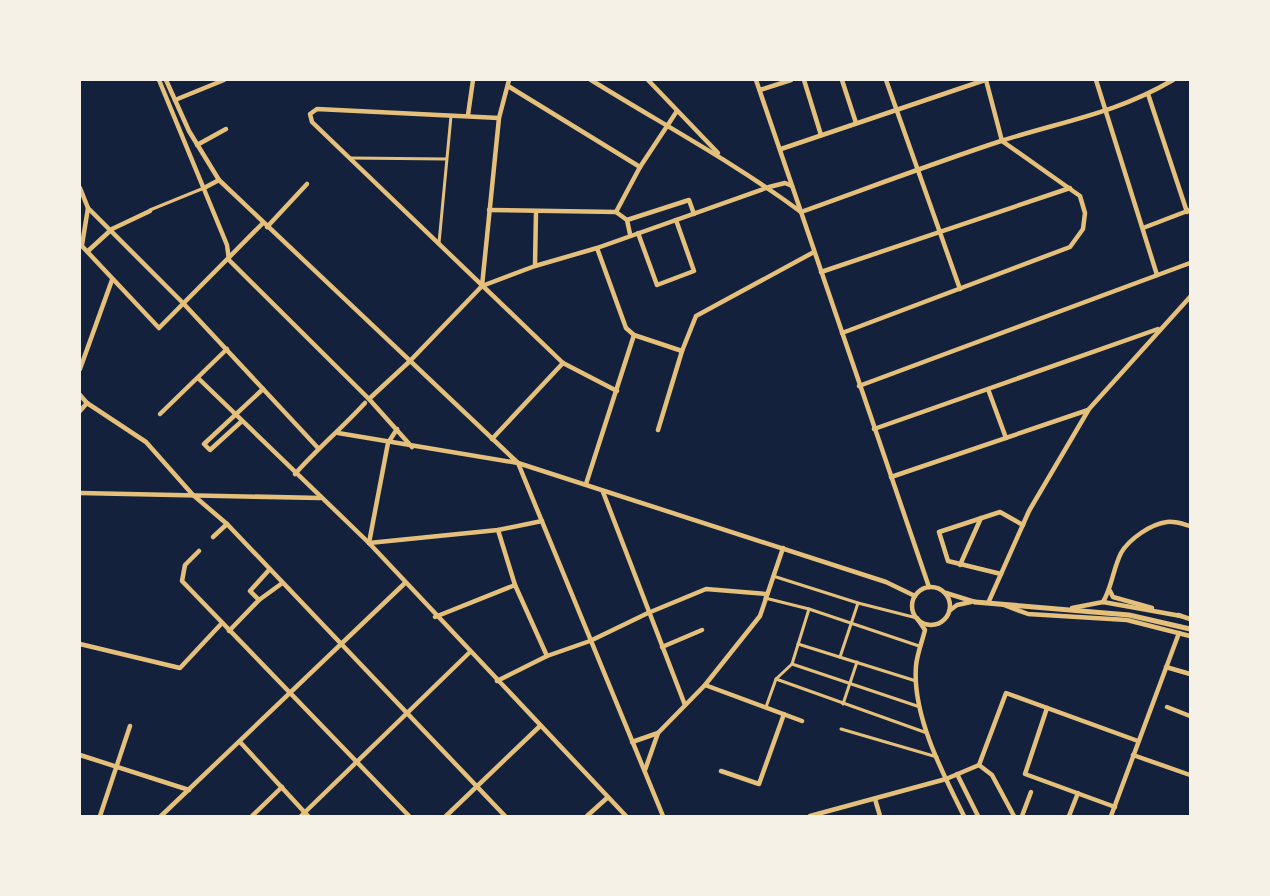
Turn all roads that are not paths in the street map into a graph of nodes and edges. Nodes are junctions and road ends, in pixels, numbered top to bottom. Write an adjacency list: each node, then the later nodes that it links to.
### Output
1 (159, 80): 43 (street)
2 (166, 80): 18 (street)
3 (224, 80): 18 (street)
4 (473, 80): 23 (street)
5 (591, 80): 26 (street)
6 (651, 80): 20 (street)
7 (756, 80): 16 (street)
8 (791, 80): 16 (street)
9 (804, 80): 28 (street)
10 (842, 80): 25 (street)
11 (886, 80): 19 (street)
12 (986, 80): 19 (street); 29 (street)
13 (1096, 80): 21 (street)
14 (1173, 80): 17 (street)
15 (508, 82): 24 (street); 35 (street)
16 (760, 90): 31 (street)
17 (1148, 94): 21 (street); 52 (street)
18 (175, 100): 30 (street)
19 (897, 110): 25 (street); 36 (street)
20 (677, 111): 26 (street); 32 (street)
21 (1107, 111): 29 (street); 60 (street)
22 (451, 114): 23 (street); 33 (street); 34 (street)
23 (468, 115): 24 (street)
24 (499, 118): 51 (street)
25 (856, 123): 28 (street)
26 (666, 126): 32 (street); 35 (street)
27 (226, 129): 30 (street)
28 (821, 135): 31 (street)
29 (1002, 141): 36 (street); 45 (street)
30 (197, 145): 38 (street)
31 (781, 149): 37 (street)
32 (721, 156): 44 (street)
33 (350, 158): 34 (street); 65 (street)
34 (446, 159): 65 (street)
35 (640, 167): 54 (street)
36 (919, 170): 55 (street); 62 (street)
37 (789, 172): 40 (street); 41 (street)
38 (219, 180): 43 (street); 59 (street)
39 (307, 184): 59 (street)
40 (783, 184): 41 (street); 44 (street); 47 (street)
41 (792, 186): 46 (street)
42 (80, 188): 49 (street)
43 (204, 188): 50 (street); 70 (street)
44 (769, 188): 47 (street); 56 (street)
45 (1070, 188): 62 (street); 77 (street)
46 (794, 193): 48 (street); 55 (street)
47 (778, 194): 48 (street)
48 (785, 200): 55 (street)
49 (88, 208): 61 (street); 66 (street)
50 (150, 210): 61 (street)
51 (489, 210): 53 (street); 76 (street)
52 (1189, 211): 60 (street)
53 (536, 212): 54 (street); 72 (street)
54 (616, 212): 57 (street)
55 (801, 212): 69 (street)
56 (694, 214): 57 (street); 58 (street)
57 (627, 220): 64 (street)
58 (676, 220): 63 (street); 63 (street)
59 (265, 225): 70 (street); 85 (street)
60 (1143, 228): 74 (street)
61 (112, 229): 68 (street); 79 (street)
62 (939, 231): 73 (street); 77 (street)
63 (638, 233): 64 (street)
64 (630, 234): 67 (street)
65 (439, 243): 76 (street)
66 (81, 244): 68 (street)
67 (597, 248): 72 (street); 82 (street)
68 (88, 251): 75 (street)
69 (814, 252): 73 (street); 84 (street)
70 (229, 260): 79 (street); 94 (street)
71 (1191, 263): 74 (street)
72 (535, 266): 76 (street)
73 (821, 272): 81 (street)
74 (1157, 275): 89 (street)
75 (112, 279): 79 (street); 87 (street)
76 (482, 286): 85 (street); 86 (street)
77 (960, 289): 81 (street)
78 (1191, 297): 80 (street)
79 (183, 303): 83 (street)
80 (1161, 328): 90 (street); 96 (street)
81 (842, 333): 89 (street)
82 (634, 335): 84 (street); 92 (street)
83 (226, 349): 88 (street); 91 (street)
84 (682, 351): 103 (street)
85 (410, 361): 94 (street); 106 (street)
86 (563, 363): 92 (street); 106 (street)
87 (80, 366)
88 (198, 378): 98 (street); 99 (street)
89 (859, 386): 102 (street)
90 (988, 388): 102 (street); 105 (street)
91 (263, 389): 99 (street); 109 (street)
92 (617, 391): 113 (street)
93 (80, 395): 95 (street)
94 (367, 401): 101 (street); 104 (street)
95 (87, 404): 97 (street); 116 (street)
96 (1089, 409): 105 (street); 121 (street)
97 (80, 411)
98 (160, 414)
99 (235, 415): 100 (street); 100 (street)
100 (242, 421): 111 (street)
101 (397, 429): 107 (street); 108 (street)
102 (874, 429): 112 (street)
103 (658, 430)
104 (338, 433): 107 (street); 109 (street)
105 (1006, 438): 112 (street)
106 (492, 439): 110 (street)
107 (388, 443): 108 (street); 125 (street)
108 (412, 447): 110 (street)
109 (318, 448): 111 (street)
110 (518, 463): 113 (street); 119 (street)
111 (295, 474): 117 (street)
112 (891, 477): 135 (street)
113 (586, 484): 114 (street)
114 (603, 492): 126 (street); 149 (street)
115 (80, 493): 116 (street)
116 (194, 495): 117 (street); 120 (street)
117 (321, 498): 125 (street)
118 (981, 518): 121 (street); 128 (street); 128 (street)
119 (542, 521): 123 (street); 161 (street)
120 (227, 524): 124 (street); 129 (street)
121 (1023, 525): 130 (street)
122 (1191, 526): 136 (street)
123 (498, 530): 125 (street); 134 (street)
124 (213, 537)
125 (369, 543): 133 (street)
126 (783, 548): 131 (street); 139 (street)
127 (199, 551): 154 (street)
128 (960, 565): 130 (street)
129 (269, 570): 132 (street); 140 (street)
130 (1001, 574): 141 (street)
131 (773, 576): 138 (street); 145 (street)
132 (281, 584): 140 (street); 164 (street)
133 (404, 584): 151 (street); 164 (street)
134 (515, 585): 151 (street); 168 (street)
135 (929, 587): 137 (street); 139 (street)
136 (1110, 591): 144 (street); 150 (street)
137 (944, 592): 142 (street); 148 (street)
138 (766, 596): 147 (street); 149 (street); 177 (street)
139 (915, 596): 152 (street)
140 (259, 600): 158 (street)
141 (989, 601): 142 (street); 143 (street)
142 (975, 602): 148 (street)
143 (999, 602): 146 (street); 159 (street)
144 (1103, 602): 146 (street); 150 (street)
145 (858, 603): 152 (street); 155 (street)
146 (1072, 608): 156 (street)
147 (809, 609): 155 (street); 163 (street)
148 (949, 611): 152 (street)
149 (648, 613): 161 (street); 165 (street)
150 (1181, 616): 153 (street)
151 (435, 617): 167 (street)
152 (917, 618): 166 (street)
153 (1191, 619)
154 (222, 623): 158 (street); 162 (street)
155 (852, 623): 166 (street); 169 (street)
156 (1191, 629)
157 (702, 630): 165 (street)
158 (229, 631): 179 (street)
159 (1179, 633): 160 (street); 172 (street)
160 (1191, 636)
161 (590, 641): 168 (street); 197 (street)
162 (80, 644)
163 (798, 644): 169 (street); 171 (street)
164 (340, 646): 179 (street); 186 (street)
165 (662, 647): 181 (street)
166 (921, 647): 176 (street)
167 (470, 652): 175 (street); 186 (street)
168 (547, 656): 175 (street)
169 (840, 657): 170 (street)
170 (857, 662): 176 (street); 178 (street)
171 (792, 664): 174 (street); 178 (street)
172 (1166, 667): 173 (street); 195 (street)
173 (1191, 674)
174 (776, 679): 180 (street); 182 (street)
175 (497, 681): 191 (street)
176 (916, 681): 184 (street)
177 (705, 685): 181 (street); 182 (street)
178 (849, 685): 180 (street); 184 (street)
179 (289, 694): 196 (street); 201 (street)
180 (843, 704): 194 (street)
181 (685, 705): 193 (street)
182 (766, 707): 187 (street)
183 (1167, 707): 188 (street)
184 (920, 708): 194 (street)
185 (1047, 708): 195 (street); 202 (street); 213 (street)
186 (407, 714): 201 (street); 210 (street)
187 (784, 714): 189 (street); 205 (street)
188 (1191, 716)
189 (802, 721)
190 (130, 726): 203 (street)
191 (540, 726): 210 (street); 214 (street)
192 (841, 729): 200 (street)
193 (658, 733): 197 (street); 204 (street)
194 (928, 734): 200 (street)
195 (1138, 741): 199 (street)
196 (240, 742): 209 (street); 211 (street)
197 (632, 742): 204 (street)
198 (80, 755): 203 (street)
199 (1133, 755): 207 (street); 216 (street)
200 (938, 757): 208 (street)
201 (357, 762): 217 (street); 221 (street)
202 (979, 765): 206 (street); 231 (street)
203 (116, 767): 211 (street); 218 (street)
204 (645, 770): 226 (street)
205 (721, 771)
206 (957, 774): 208 (street); 230 (street)
207 (1191, 775)
208 (946, 779): 215 (street); 229 (street)
209 (282, 787): 217 (street); 220 (street)
210 (476, 788): 222 (street); 223 (street)
211 (189, 790): 219 (street)
212 (1031, 792): 232 (street)
213 (1078, 793): 216 (street); 233 (street)
214 (607, 798): 224 (street); 225 (street)
215 (875, 799): 227 (street); 228 (street)
216 (1115, 807): 234 (street)
217 (305, 815)
218 (100, 816)
219 (161, 816)
220 (252, 816)
221 (409, 816)
222 (446, 816)
223 (505, 816)
224 (587, 816)
225 (626, 816)
226 (663, 816)
227 (810, 816)
228 (880, 816)
229 (964, 816)
230 (978, 816)
231 (1014, 816)
232 (1022, 816)
233 (1069, 816)
234 (1111, 816)

